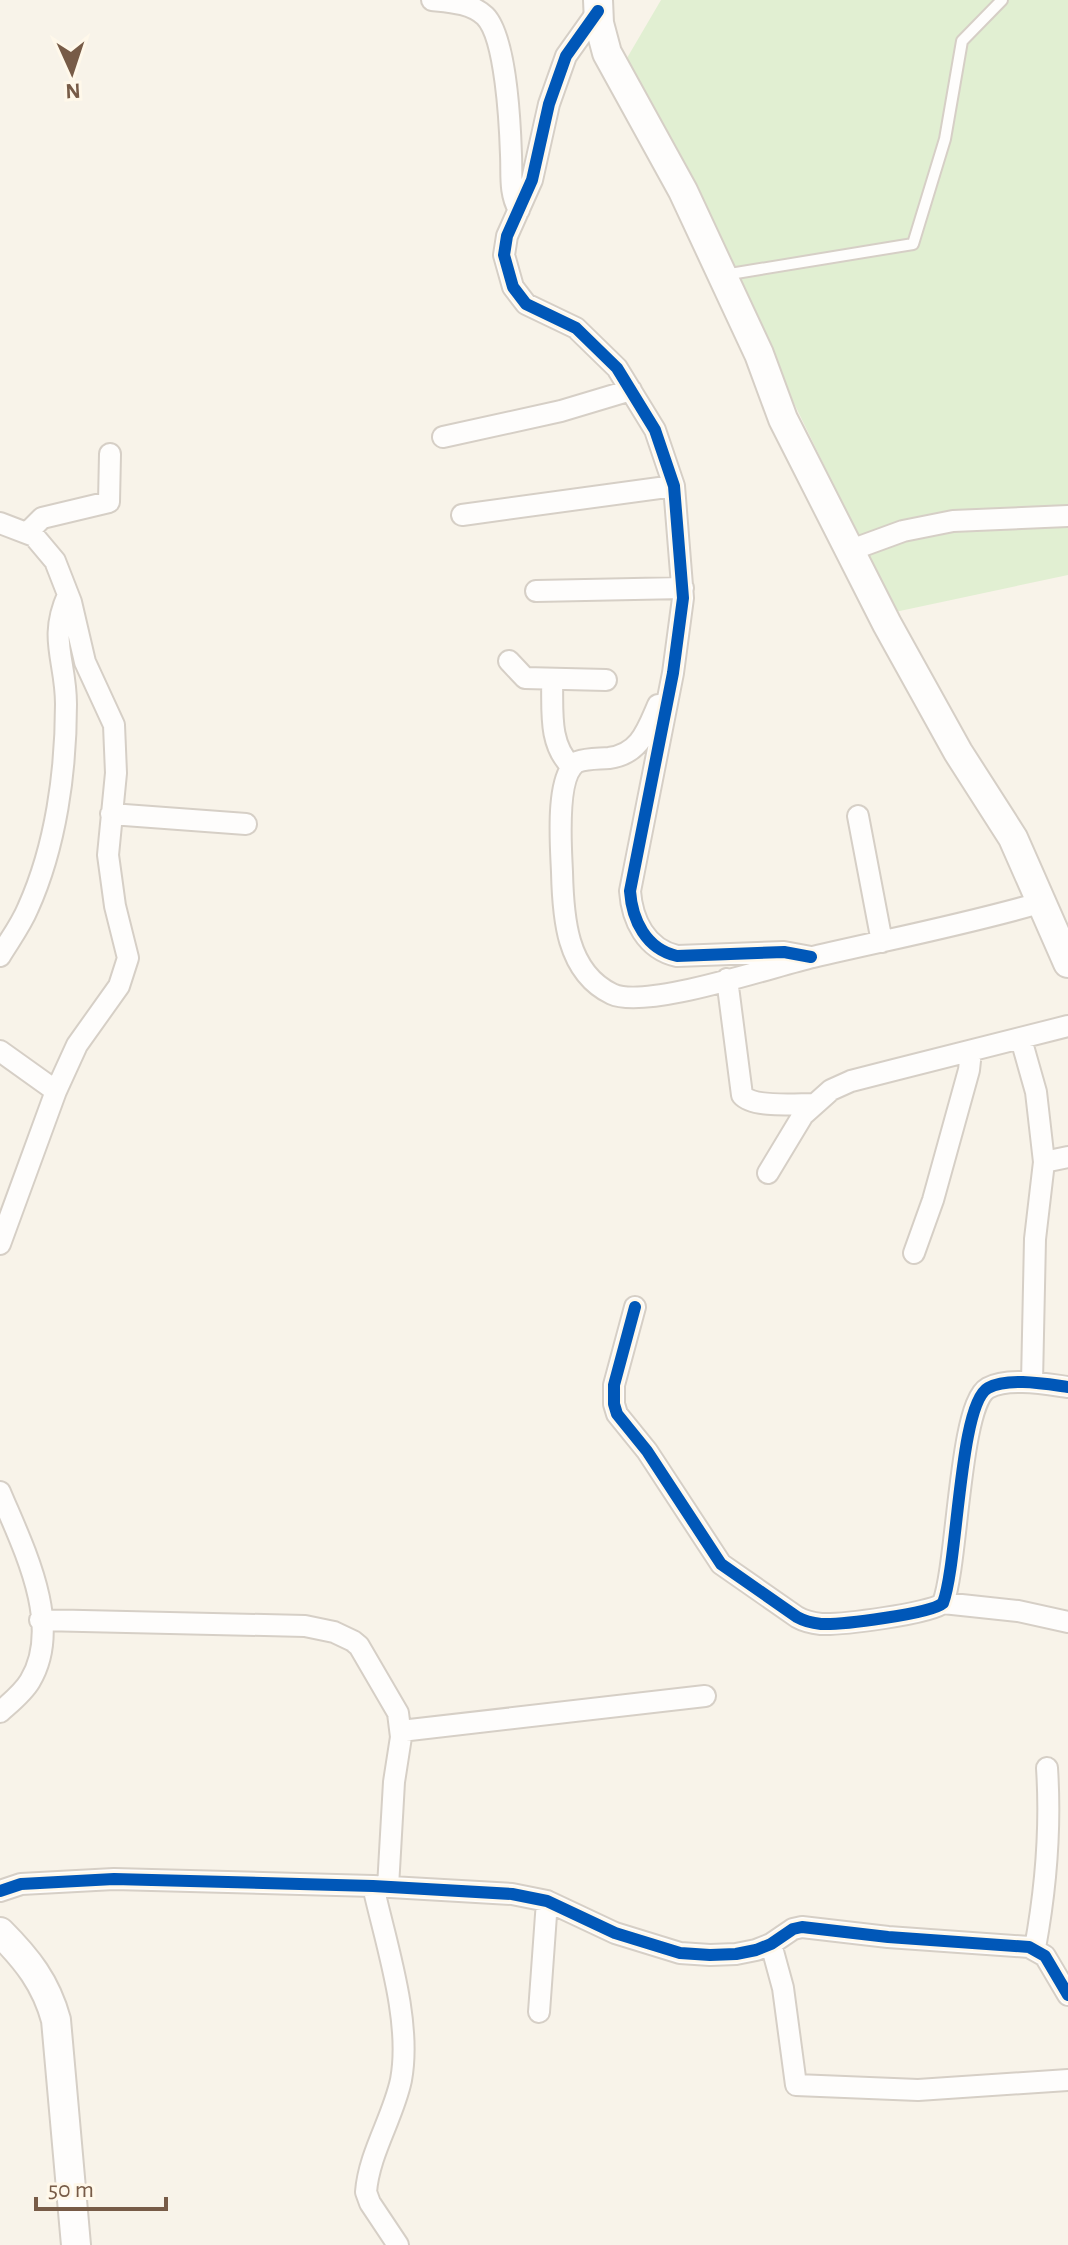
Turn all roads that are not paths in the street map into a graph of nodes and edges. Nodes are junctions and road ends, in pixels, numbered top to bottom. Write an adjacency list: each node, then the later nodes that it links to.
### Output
1 (432, 0): 4 (street)
2 (1002, 0): 5 (lane)
3 (598, 5): 4 (street); 5 (street)
4 (519, 210): 6 (street)
5 (722, 276): 14 (street)
6 (631, 390): 7 (street); 9 (street)
7 (443, 437)
8 (110, 454): 13 (street)
9 (674, 486): 10 (street); 15 (street)
10 (462, 515)
11 (1068, 516): 14 (street)
12 (0, 523): 13 (street)
13 (27, 533): 17 (street)
14 (851, 550): 26 (street)
15 (683, 588): 16 (street); 19 (street)
16 (536, 591)
17 (68, 595): 23 (street); 29 (street)
18 (509, 661): 20 (street)
19 (673, 673): 22 (street); 30 (street)
20 (552, 679): 21 (street); 22 (street)
21 (606, 680)
22 (571, 766): 31 (street)
23 (111, 814): 25 (street); 36 (street)
24 (858, 816): 27 (street)
25 (246, 824)
26 (1043, 902): 27 (street); 28 (street)
27 (882, 942): 30 (street)
28 (1065, 948)
29 (0, 956)
30 (811, 957): 31 (street)
31 (727, 979): 37 (street)
32 (1068, 1026): 33 (street)
33 (1021, 1039): 35 (street); 39 (street)
34 (0, 1051): 36 (street)
35 (971, 1051): 37 (street); 42 (street)
36 (56, 1091): 41 (street)
37 (813, 1104): 40 (street)
38 (1068, 1157): 39 (street)
39 (1044, 1162): 44 (street)
40 (768, 1173)
41 (0, 1244)
42 (914, 1253)
43 (635, 1307): 47 (street)
44 (1032, 1382): 45 (street); 47 (street)
45 (1068, 1387)
46 (0, 1492): 48 (street)
47 (943, 1603): 49 (street)
48 (40, 1620): 51 (street); 52 (street)
49 (1068, 1622)
50 (705, 1696): 52 (street)
51 (0, 1712)
52 (401, 1731): 55 (street)
53 (1047, 1768): 59 (street)
54 (1, 1884): 55 (street)
55 (380, 1886): 56 (street); 64 (street)
56 (547, 1901): 58 (street); 61 (street)
57 (0, 1932): 63 (street)
58 (771, 1944): 59 (street); 62 (street)
59 (1035, 1948): 60 (street)
60 (1068, 1995)
61 (539, 2012)
62 (1068, 2080)
63 (76, 2245)
64 (398, 2245)

